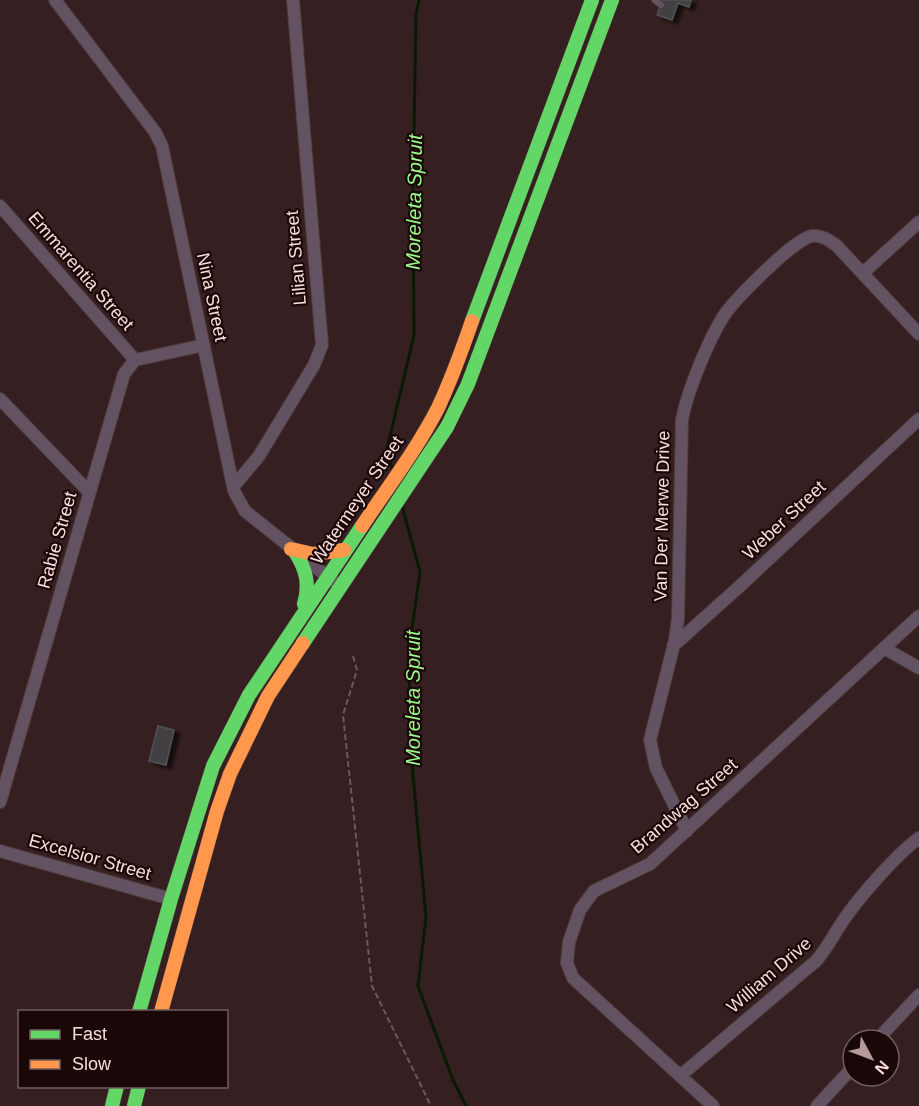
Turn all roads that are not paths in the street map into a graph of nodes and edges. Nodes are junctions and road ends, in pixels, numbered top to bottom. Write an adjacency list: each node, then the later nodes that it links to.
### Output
1 (55, 0): 9 (street, Nina Street)
2 (293, 0): 13 (street, Lilian Street)
3 (592, 0): 16 (main road, Watermeyer Street)
4 (612, 0): 18 (main road, Watermeyer Street)
5 (0, 206): 10 (street, Emmarentia Street)
6 (919, 222): 7 (street)
7 (863, 273): 8 (street); 21 (street, Van Der Merwe Drive)
8 (919, 334)
9 (204, 345): 10 (street); 13 (street, Nina Street)
10 (135, 360): 14 (street, Rabie Street)
11 (0, 399): 14 (street)
12 (919, 419): 21 (street, Weber Street)
13 (233, 487): 15 (street, Nina Street)
14 (89, 492): 24 (street, Rabie Street)
15 (293, 550): 16 (main road); 17 (street, Nina Street); 20 (main road)
16 (344, 550): 17 (main road, Watermeyer Street)
17 (327, 576): 18 (street, Nina Street); 20 (main road, Watermeyer Street)
18 (341, 587): 31 (main road, Watermeyer Street)
19 (919, 616): 22 (street, Brandwag Street)
20 (298, 618): 28 (main road, Watermeyer Street)
21 (673, 646): 25 (street, Van Der Merwe Drive)
22 (884, 648): 23 (street); 25 (street, Brandwag Street)
23 (919, 668)
24 (0, 802)
25 (687, 831): 33 (street, Brandwag Street)
26 (919, 838): 33 (street, William Drive)
27 (0, 851): 28 (street, Excelsior Street)
28 (171, 899): 30 (main road, Watermeyer Street)
29 (919, 995): 32 (street)
30 (139, 1010)
31 (160, 1010)
32 (888, 1028)
33 (680, 1076): 39 (street, Brandwag Street)
34 (841, 1079): 40 (street)
35 (116, 1088): 37 (main road)
36 (138, 1088): 38 (main road)
37 (112, 1106)
38 (134, 1106)
39 (713, 1106)
40 (817, 1106)

